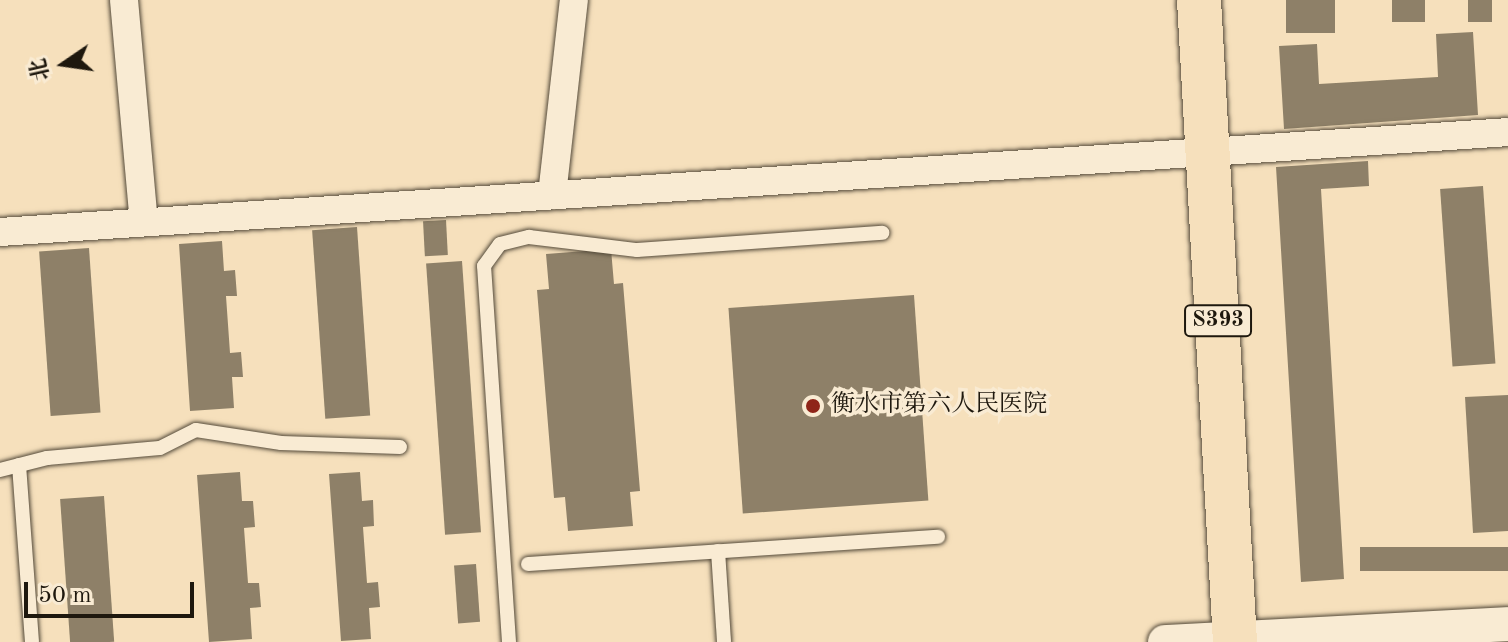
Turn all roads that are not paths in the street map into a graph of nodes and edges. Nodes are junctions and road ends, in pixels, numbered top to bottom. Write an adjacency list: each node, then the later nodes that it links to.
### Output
1 (124, 0): 7 (street)
2 (574, 0): 6 (street)
3 (1199, 0): 5 (main road, S393)
4 (1508, 132): 5 (street)
5 (1208, 151): 6 (street); 17 (main road, S393)
6 (552, 195): 7 (street)
7 (144, 222): 8 (street)
8 (0, 232)
9 (882, 233): 19 (lane)
10 (400, 447): 11 (lane)
11 (19, 465): 12 (lane); 18 (lane)
12 (0, 470)
13 (938, 537): 14 (lane)
14 (718, 551): 15 (lane); 20 (lane)
15 (528, 564)
16 (1508, 624): 17 (street)
17 (1235, 640): 21 (street)
18 (32, 642)
19 (509, 642)
20 (724, 642)
21 (1165, 642)

